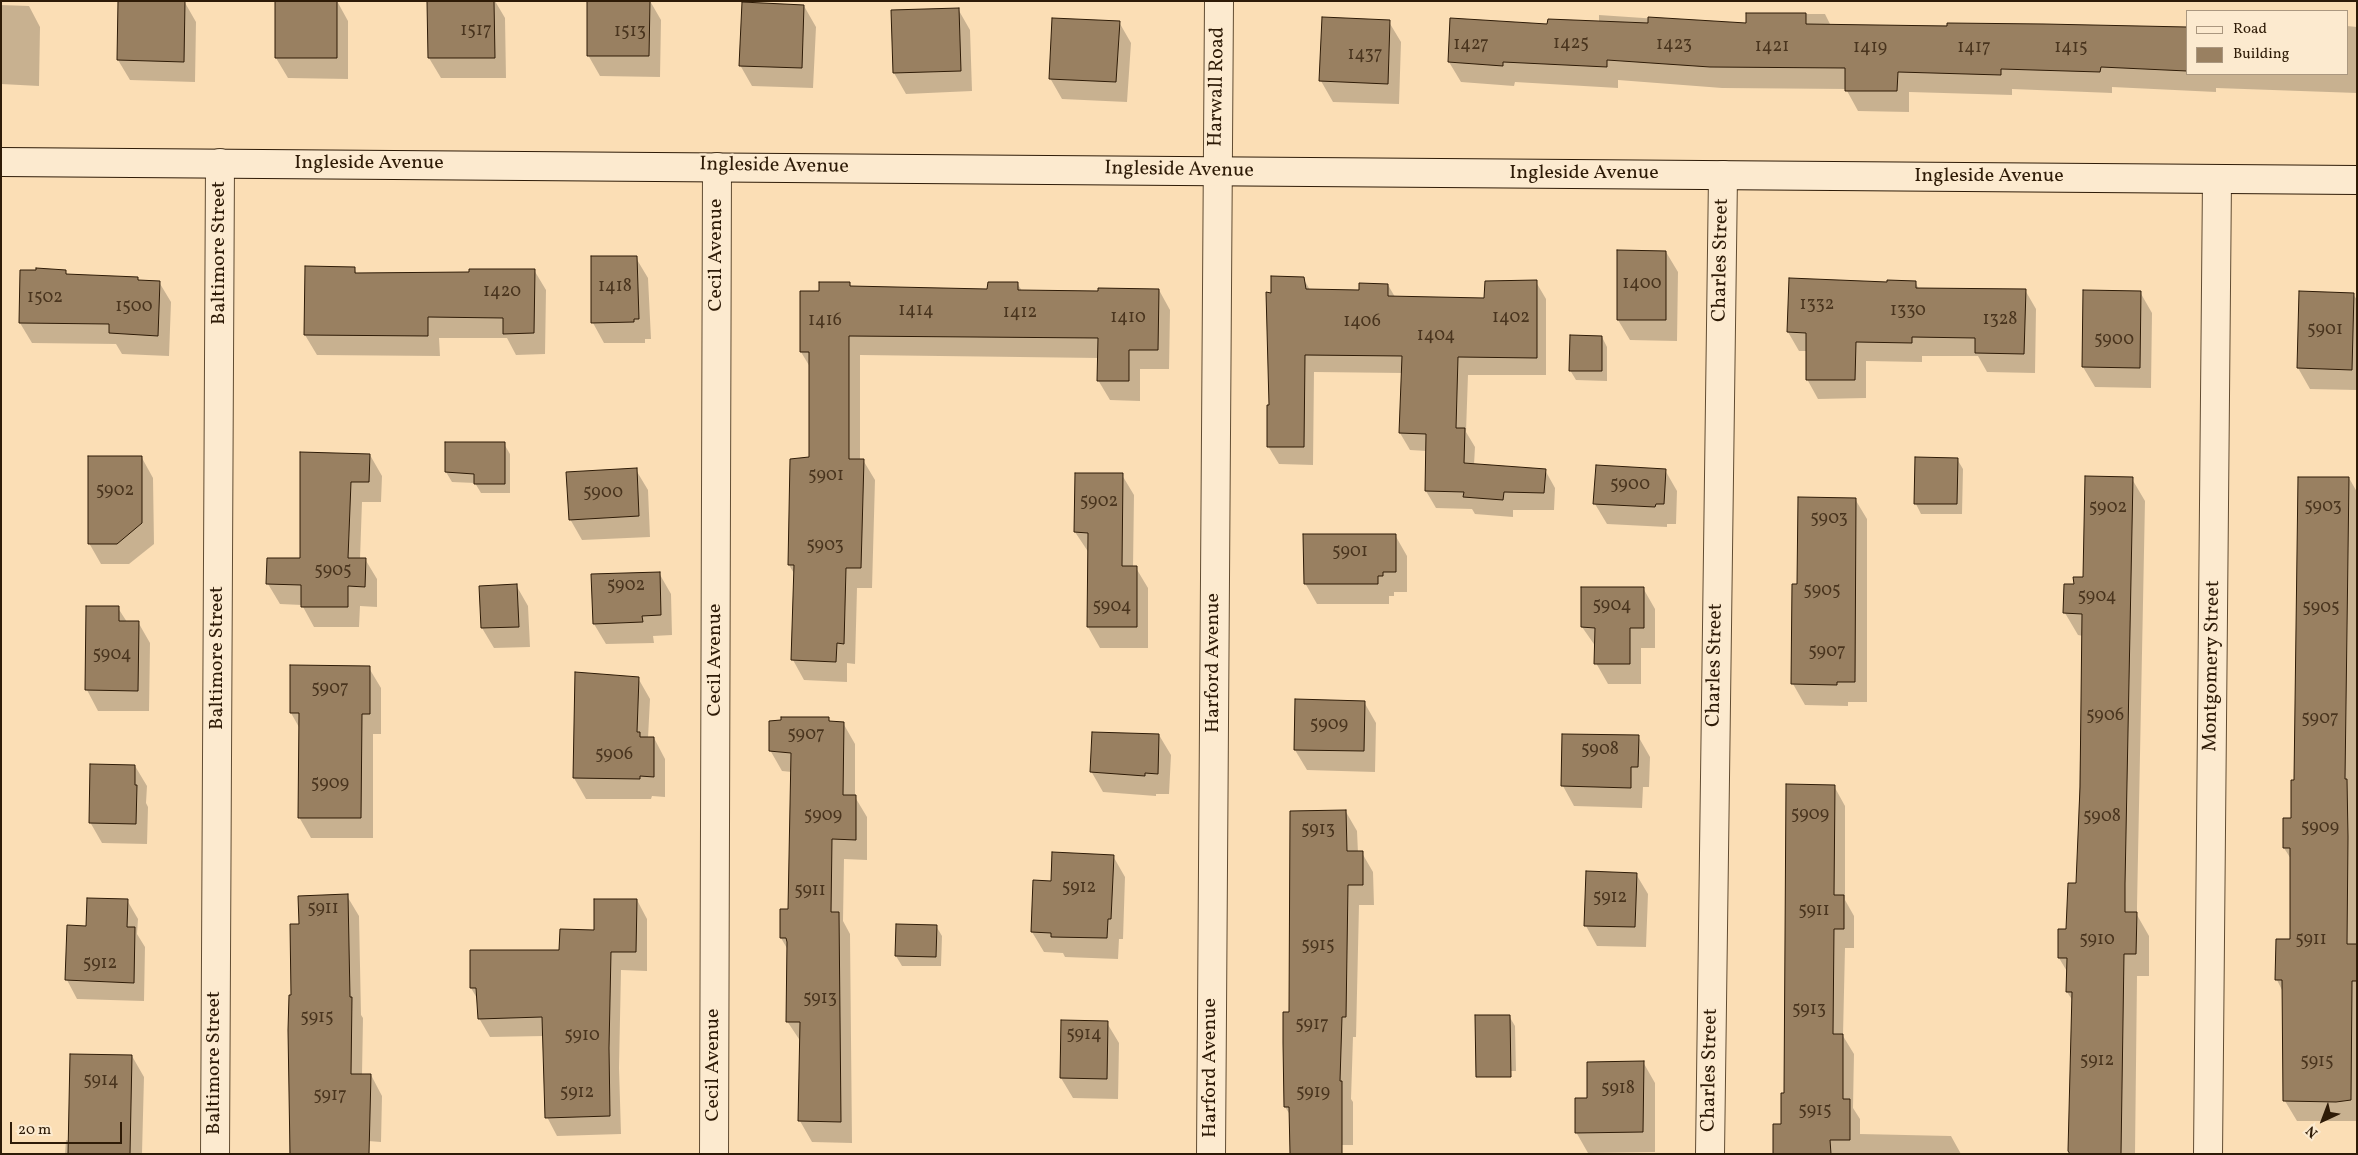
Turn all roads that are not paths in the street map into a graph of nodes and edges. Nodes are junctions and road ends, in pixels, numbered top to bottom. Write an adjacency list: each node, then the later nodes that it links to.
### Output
1 (1219, 1): 5 (street, Harwall Road)
2 (1, 162): 3 (street, Ingleside Avenue)
3 (220, 163): 4 (street, Ingleside Avenue); 9 (street, Baltimore Street)
4 (717, 167): 5 (street, Ingleside Avenue); 10 (street, Cecil Avenue)
5 (1217, 172): 6 (street, Ingleside Avenue); 11 (street, Harford Avenue)
6 (1723, 175): 7 (street, Ingleside Avenue); 12 (street, Charles Street)
7 (2218, 179): 8 (street, Ingleside Avenue); 13 (street, Montgomery Street)
8 (2357, 180)
9 (214, 1154)
10 (714, 1154)
11 (1211, 1154)
12 (1710, 1154)
13 (2208, 1154)

